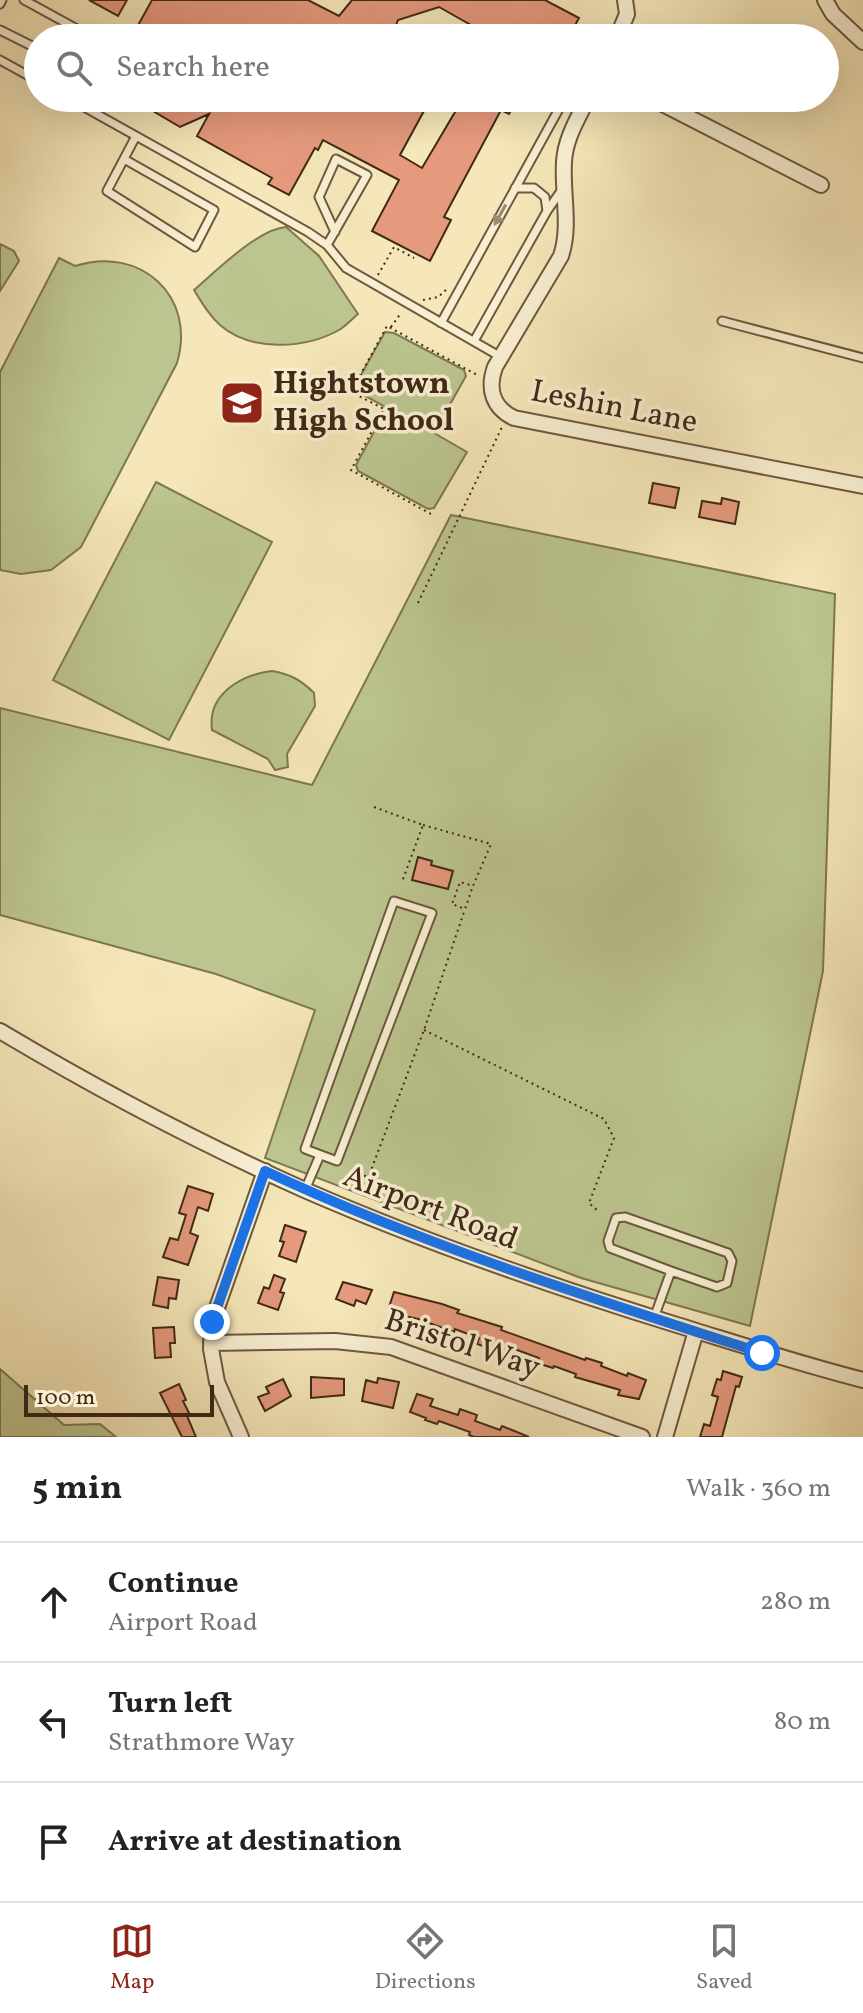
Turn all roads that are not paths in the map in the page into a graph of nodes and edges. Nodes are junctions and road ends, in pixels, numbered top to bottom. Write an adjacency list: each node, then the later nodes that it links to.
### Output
1 (24, 0): 4 (lane)
2 (625, 0): 5 (street)
3 (825, 0): 8 (street)
4 (68, 24)
5 (623, 24)
6 (0, 30): 7 (lane)
7 (24, 42)
8 (863, 42)
9 (0, 60): 10 (lane)
10 (24, 73)
11 (93, 112): 15 (lane)
12 (557, 112): 19 (lane)
13 (582, 112): 18 (street, Leshin Lane)
14 (678, 112): 17 (street)
15 (136, 136): 16 (lane); 22 (lane)
16 (124, 159): 16 (lane)
17 (821, 185)
18 (564, 187): 20 (lane); 26 (street, Leshin Lane)
19 (515, 188): 20 (lane); 24 (lane, one-way to 24)
20 (547, 211): 25 (lane)
21 (335, 232): 21 (lane); 22 (lane)
22 (327, 245): 24 (lane)
23 (722, 321): 27 (lane)
24 (441, 323): 25 (lane)
25 (474, 341): 26 (lane)
26 (501, 357): 28 (street, Leshin Lane)
27 (863, 358)
28 (863, 486)
29 (0, 1031): 31 (street, Airport Road)
30 (320, 1155): 30 (lane); 32 (lane)
31 (265, 1171): 32 (street, Airport Road); 36 (street)
32 (305, 1190): 34 (street, Airport Road)
33 (671, 1271): 33 (lane); 34 (lane)
34 (654, 1318): 35 (street, Airport Road)
35 (696, 1331): 37 (street, Airport Road); 40 (street)
36 (211, 1343): 38 (street); 39 (street, Bristol Way)
37 (863, 1380)
38 (241, 1437)
39 (642, 1437)
40 (665, 1437)

